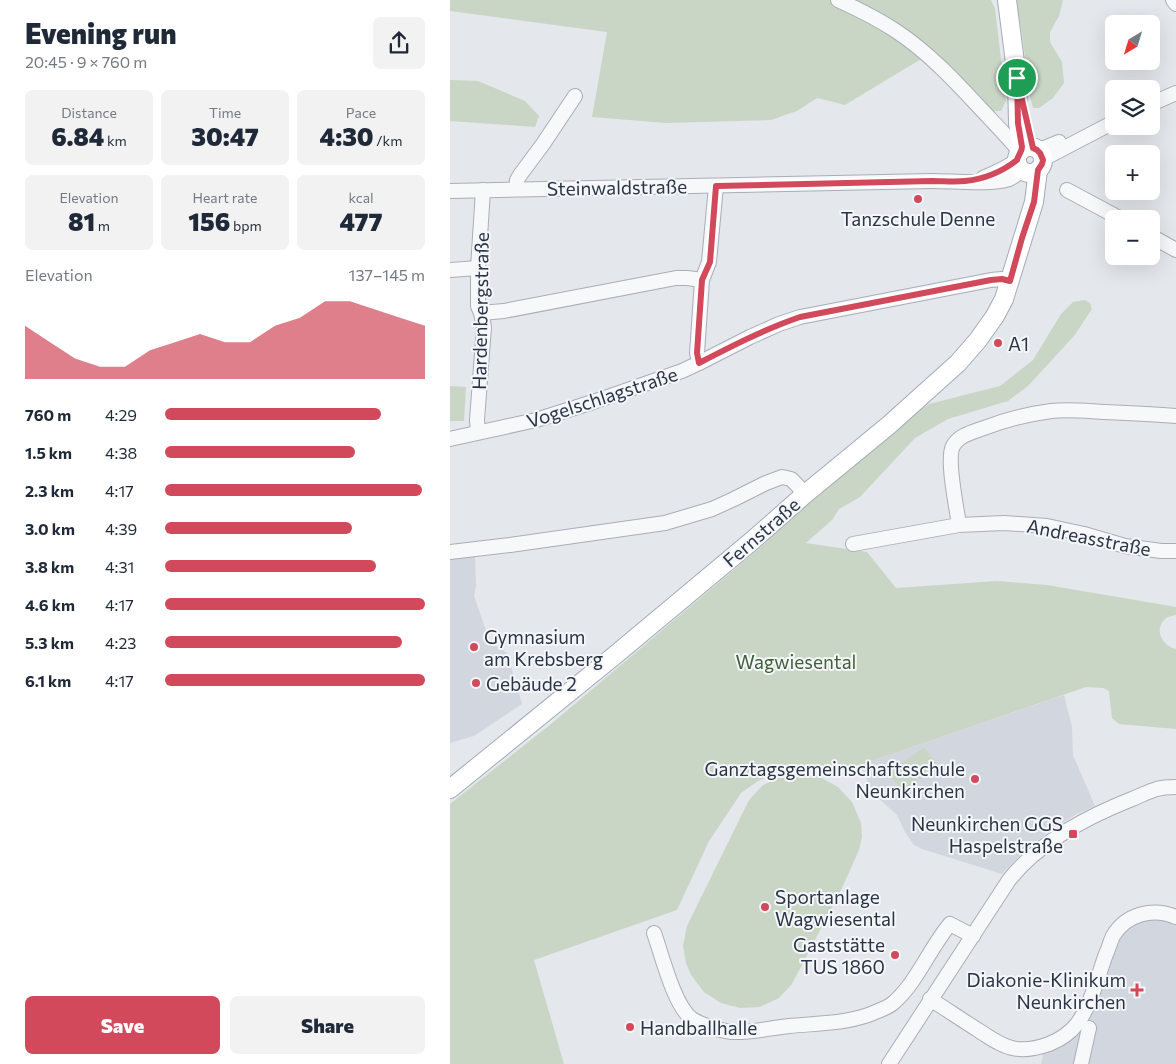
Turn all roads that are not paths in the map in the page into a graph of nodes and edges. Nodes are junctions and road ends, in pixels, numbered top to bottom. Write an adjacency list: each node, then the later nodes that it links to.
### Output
1 (838, 0): 9 (street)
2 (1007, 0): 9 (main road, Fernstraße)
3 (1173, 0): 4 (street)
4 (1176, 4)
5 (574, 96): 11 (street)
6 (1174, 98): 7 (street)
7 (1160, 102)
8 (1105, 126): 9 (street, Steinwaldstraße)
9 (1029, 159): 10 (street, Steinwaldstraße); 21 (main road, Fernstraße)
10 (716, 186): 11 (street, Steinwaldstraße); 20 (street)
11 (516, 189): 12 (street, Steinwaldstraße)
12 (482, 190): 14 (street, Steinwaldstraße); 18 (street, Hardenbergstraße)
13 (1067, 190): 15 (street)
14 (450, 191)
15 (1105, 210)
16 (1160, 240): 17 (street)
17 (1175, 248)
18 (478, 268): 19 (street); 22 (street, Hardenbergstraße)
19 (450, 270)
20 (702, 280): 22 (street); 23 (street)
21 (1010, 281): 23 (street, Vogelschlagstraße); 27 (main road, Fernstraße)
22 (481, 313): 25 (street, Hardenbergstraße)
23 (699, 363): 25 (street, Vogelschlagstraße)
24 (1176, 416): 28 (street)
25 (478, 432): 26 (street, Vogelschlagstraße)
26 (450, 438)
27 (804, 495): 31 (street); 33 (main road, Fernstraße)
28 (960, 525): 29 (street, Andreasstraße); 30 (street, Andreasstraße)
29 (854, 544)
30 (1176, 551)
31 (450, 552)
32 (1176, 787): 36 (street)
33 (450, 789)
34 (1176, 917): 37 (street)
35 (654, 933): 36 (street)
36 (973, 936): 37 (street)
37 (930, 999): 39 (street)
38 (1089, 1028): 40 (street)
39 (889, 1064)
40 (1081, 1064)

